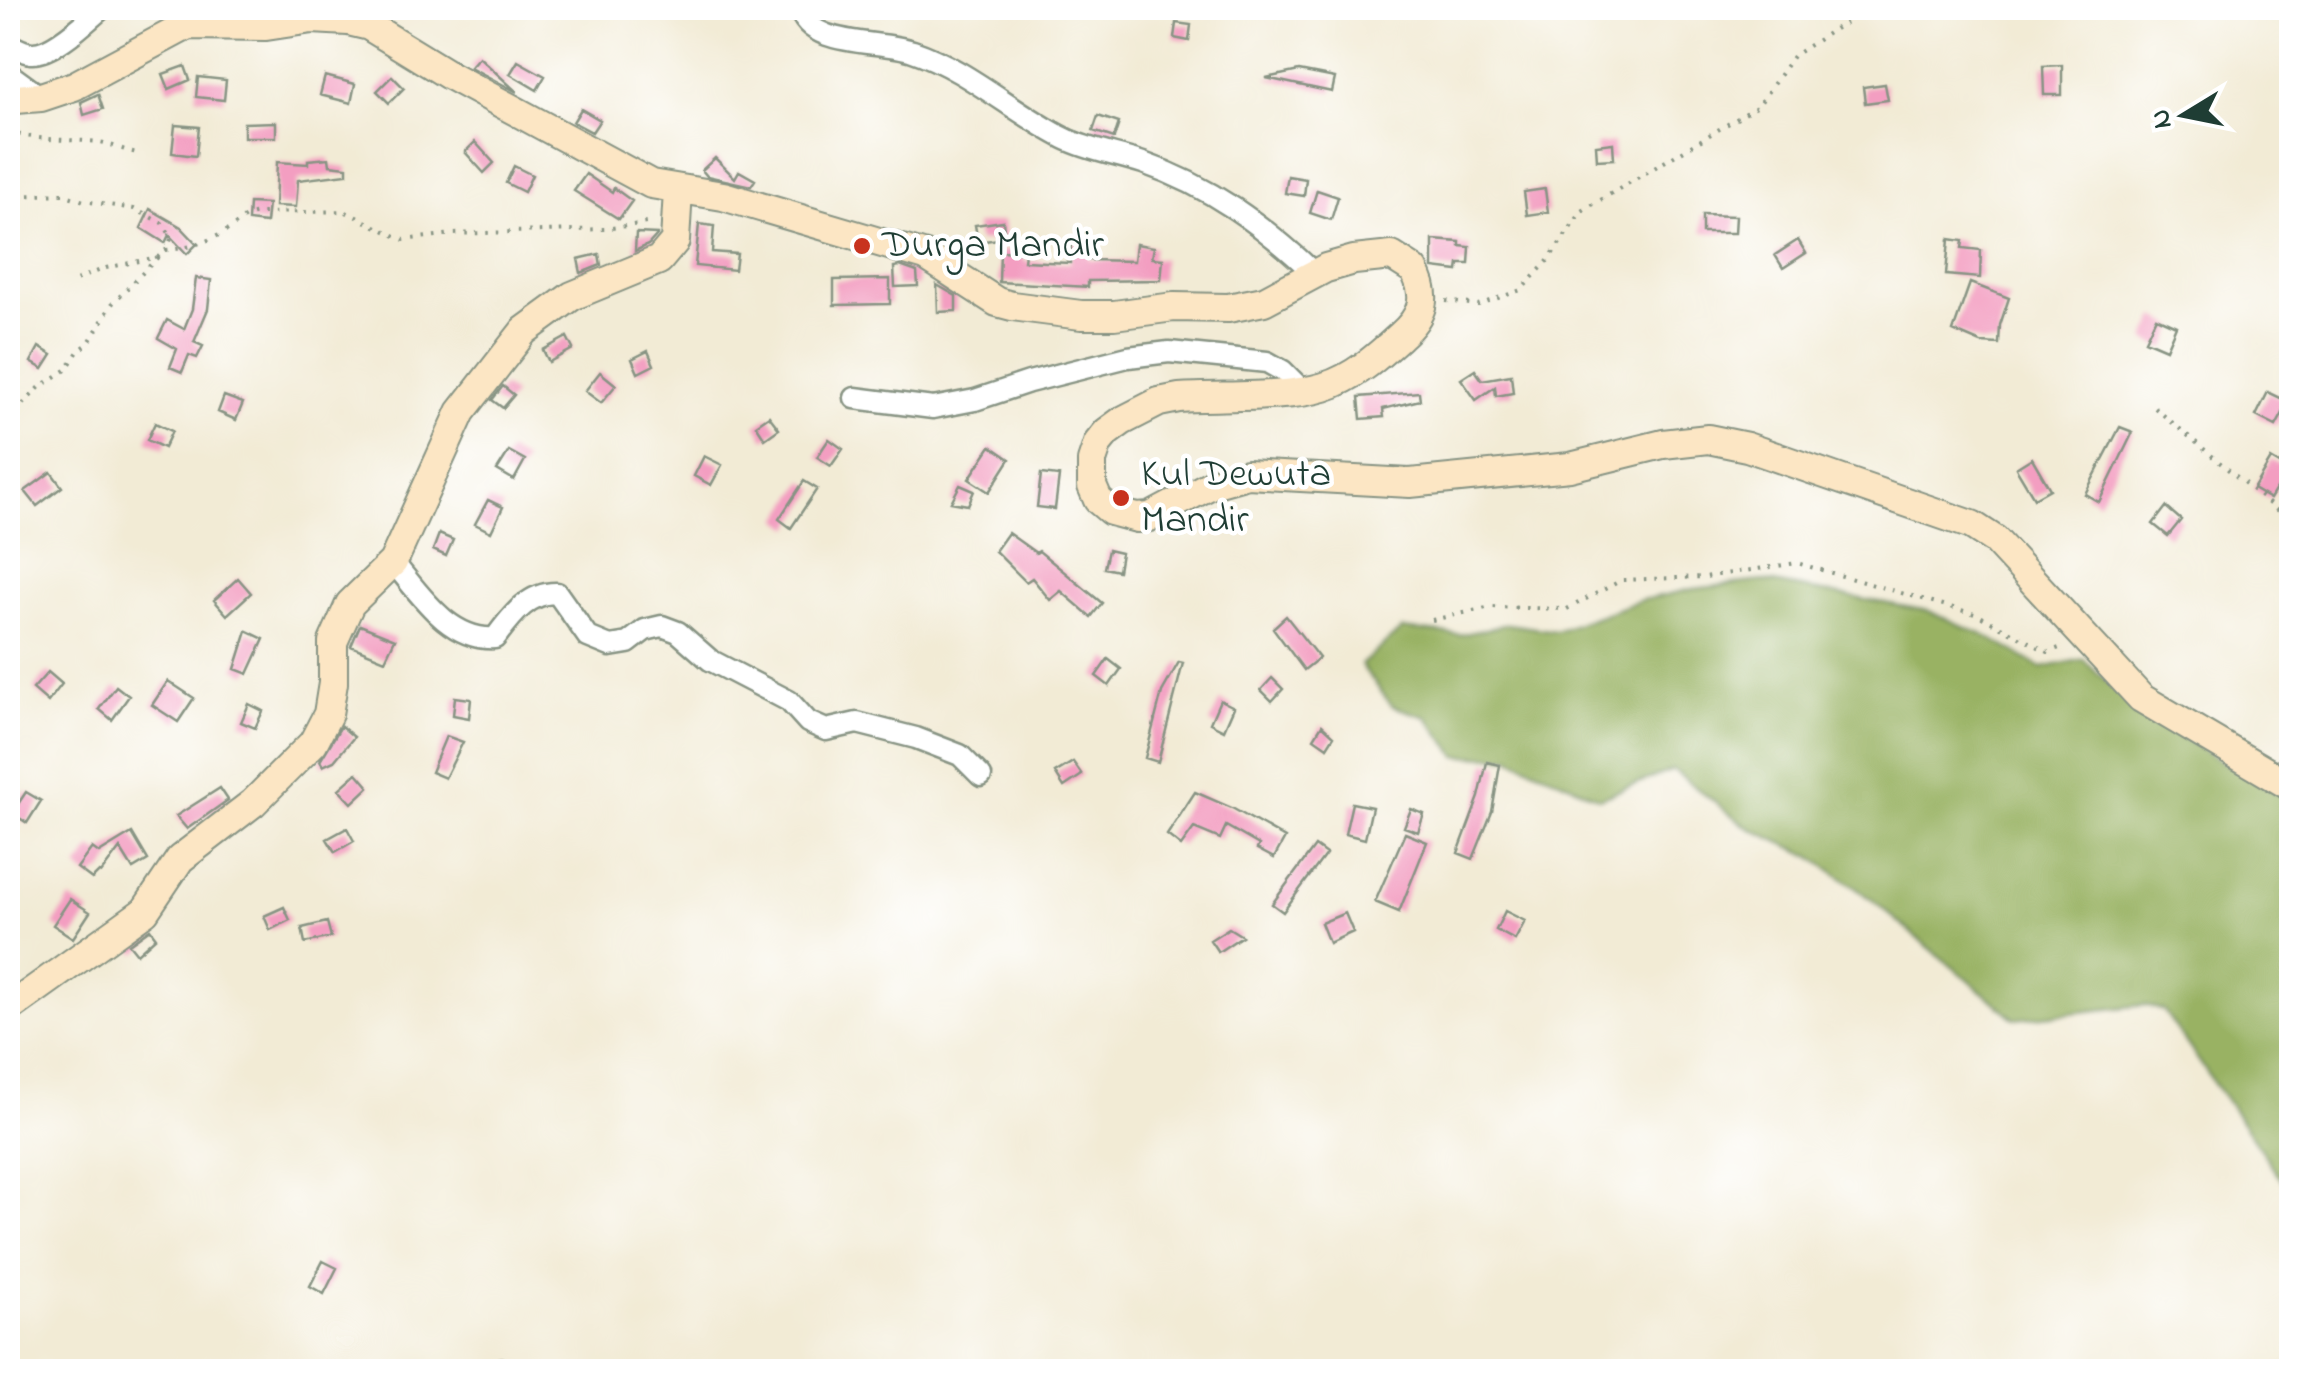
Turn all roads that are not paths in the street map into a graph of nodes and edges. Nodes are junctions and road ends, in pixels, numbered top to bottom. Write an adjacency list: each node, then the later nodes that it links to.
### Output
1 (102, 8): 3 (street)
2 (800, 8): 8 (street)
3 (8, 44)
4 (8, 73): 6 (street)
5 (8, 96): 6 (main road)
6 (41, 97): 7 (main road)
7 (678, 198): 8 (main road); 11 (main road)
8 (1314, 274): 9 (main road)
9 (1303, 391): 10 (street); 13 (main road)
10 (855, 398)
11 (393, 562): 12 (street); 14 (main road)
12 (981, 776)
13 (2292, 788)
14 (8, 1009)

